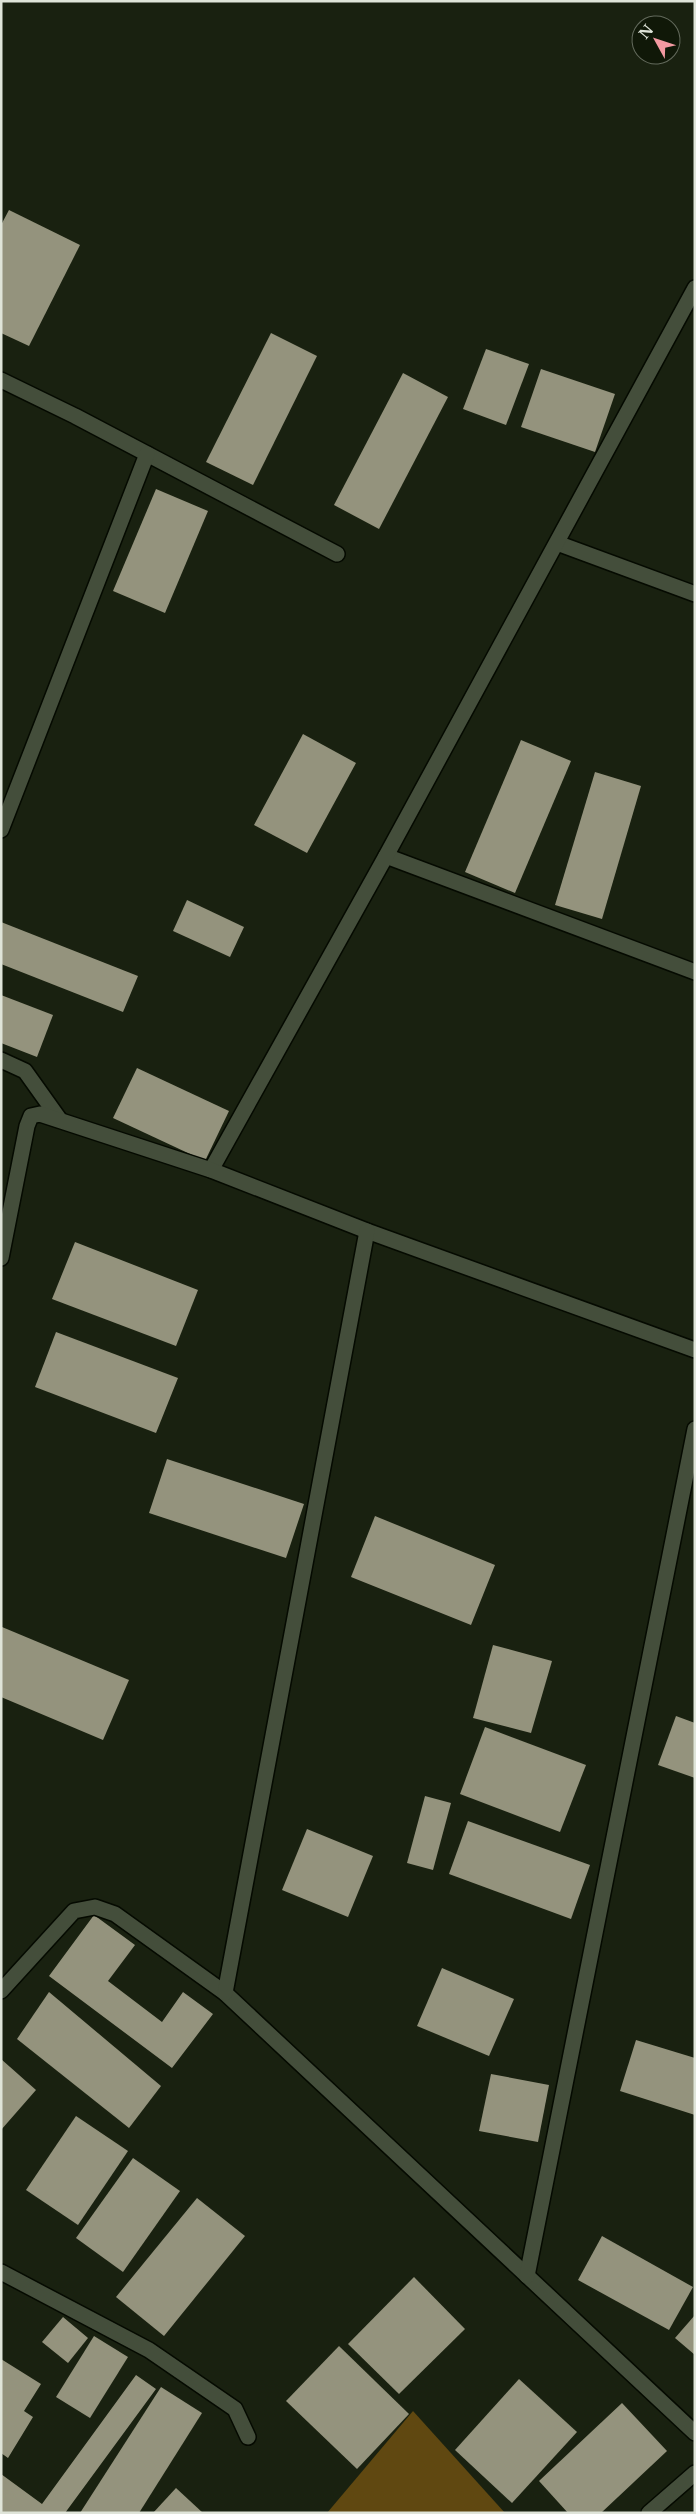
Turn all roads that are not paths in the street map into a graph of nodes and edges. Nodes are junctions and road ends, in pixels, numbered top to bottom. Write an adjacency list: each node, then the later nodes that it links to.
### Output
1 (695, 288): 4 (street)
2 (1, 380): 3 (street)
3 (147, 454): 5 (street); 7 (street)
4 (557, 543): 6 (street); 8 (street)
5 (337, 554)
6 (695, 594)
7 (1, 830)
8 (386, 856): 9 (street); 12 (street)
9 (695, 972)
10 (1, 1060): 11 (street)
11 (60, 1120): 12 (street); 14 (street)
12 (211, 1170): 13 (street)
13 (368, 1231): 15 (street); 18 (street)
14 (1, 1258)
15 (695, 1350)
16 (695, 1429): 20 (street)
17 (1, 1991): 18 (street)
18 (225, 1993): 20 (street)
19 (1, 2272): 22 (street)
20 (527, 2276): 21 (street)
21 (695, 2433)
22 (248, 2437)
23 (695, 2473): 24 (street)
24 (649, 2513)

